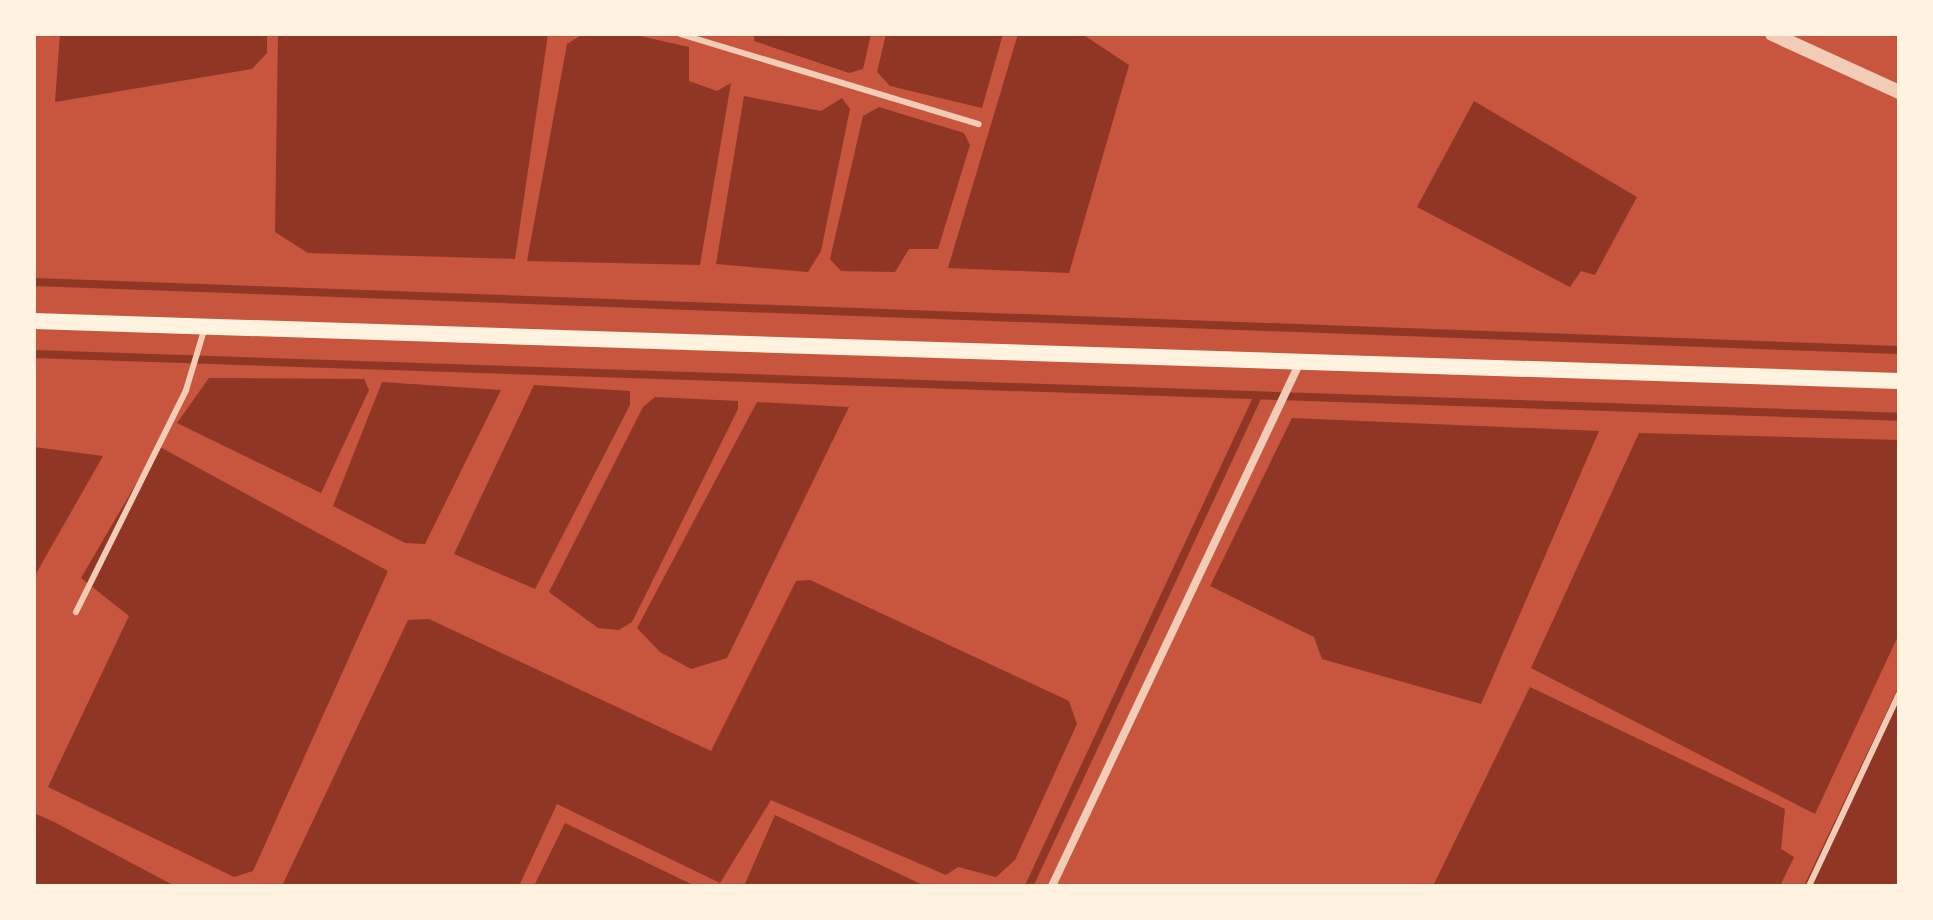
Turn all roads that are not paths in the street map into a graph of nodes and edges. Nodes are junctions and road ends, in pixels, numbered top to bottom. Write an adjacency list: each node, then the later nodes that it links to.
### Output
1 (680, 34): 4 (lane)
2 (1772, 34): 3 (street)
3 (1899, 92)
4 (979, 124)
5 (34, 321): 6 (main road)
6 (205, 327): 7 (main road); 9 (lane)
7 (1301, 359): 8 (main road); 11 (street)
8 (1899, 381)
9 (76, 612)
10 (1899, 694): 12 (lane)
11 (1052, 886)
12 (1809, 886)

